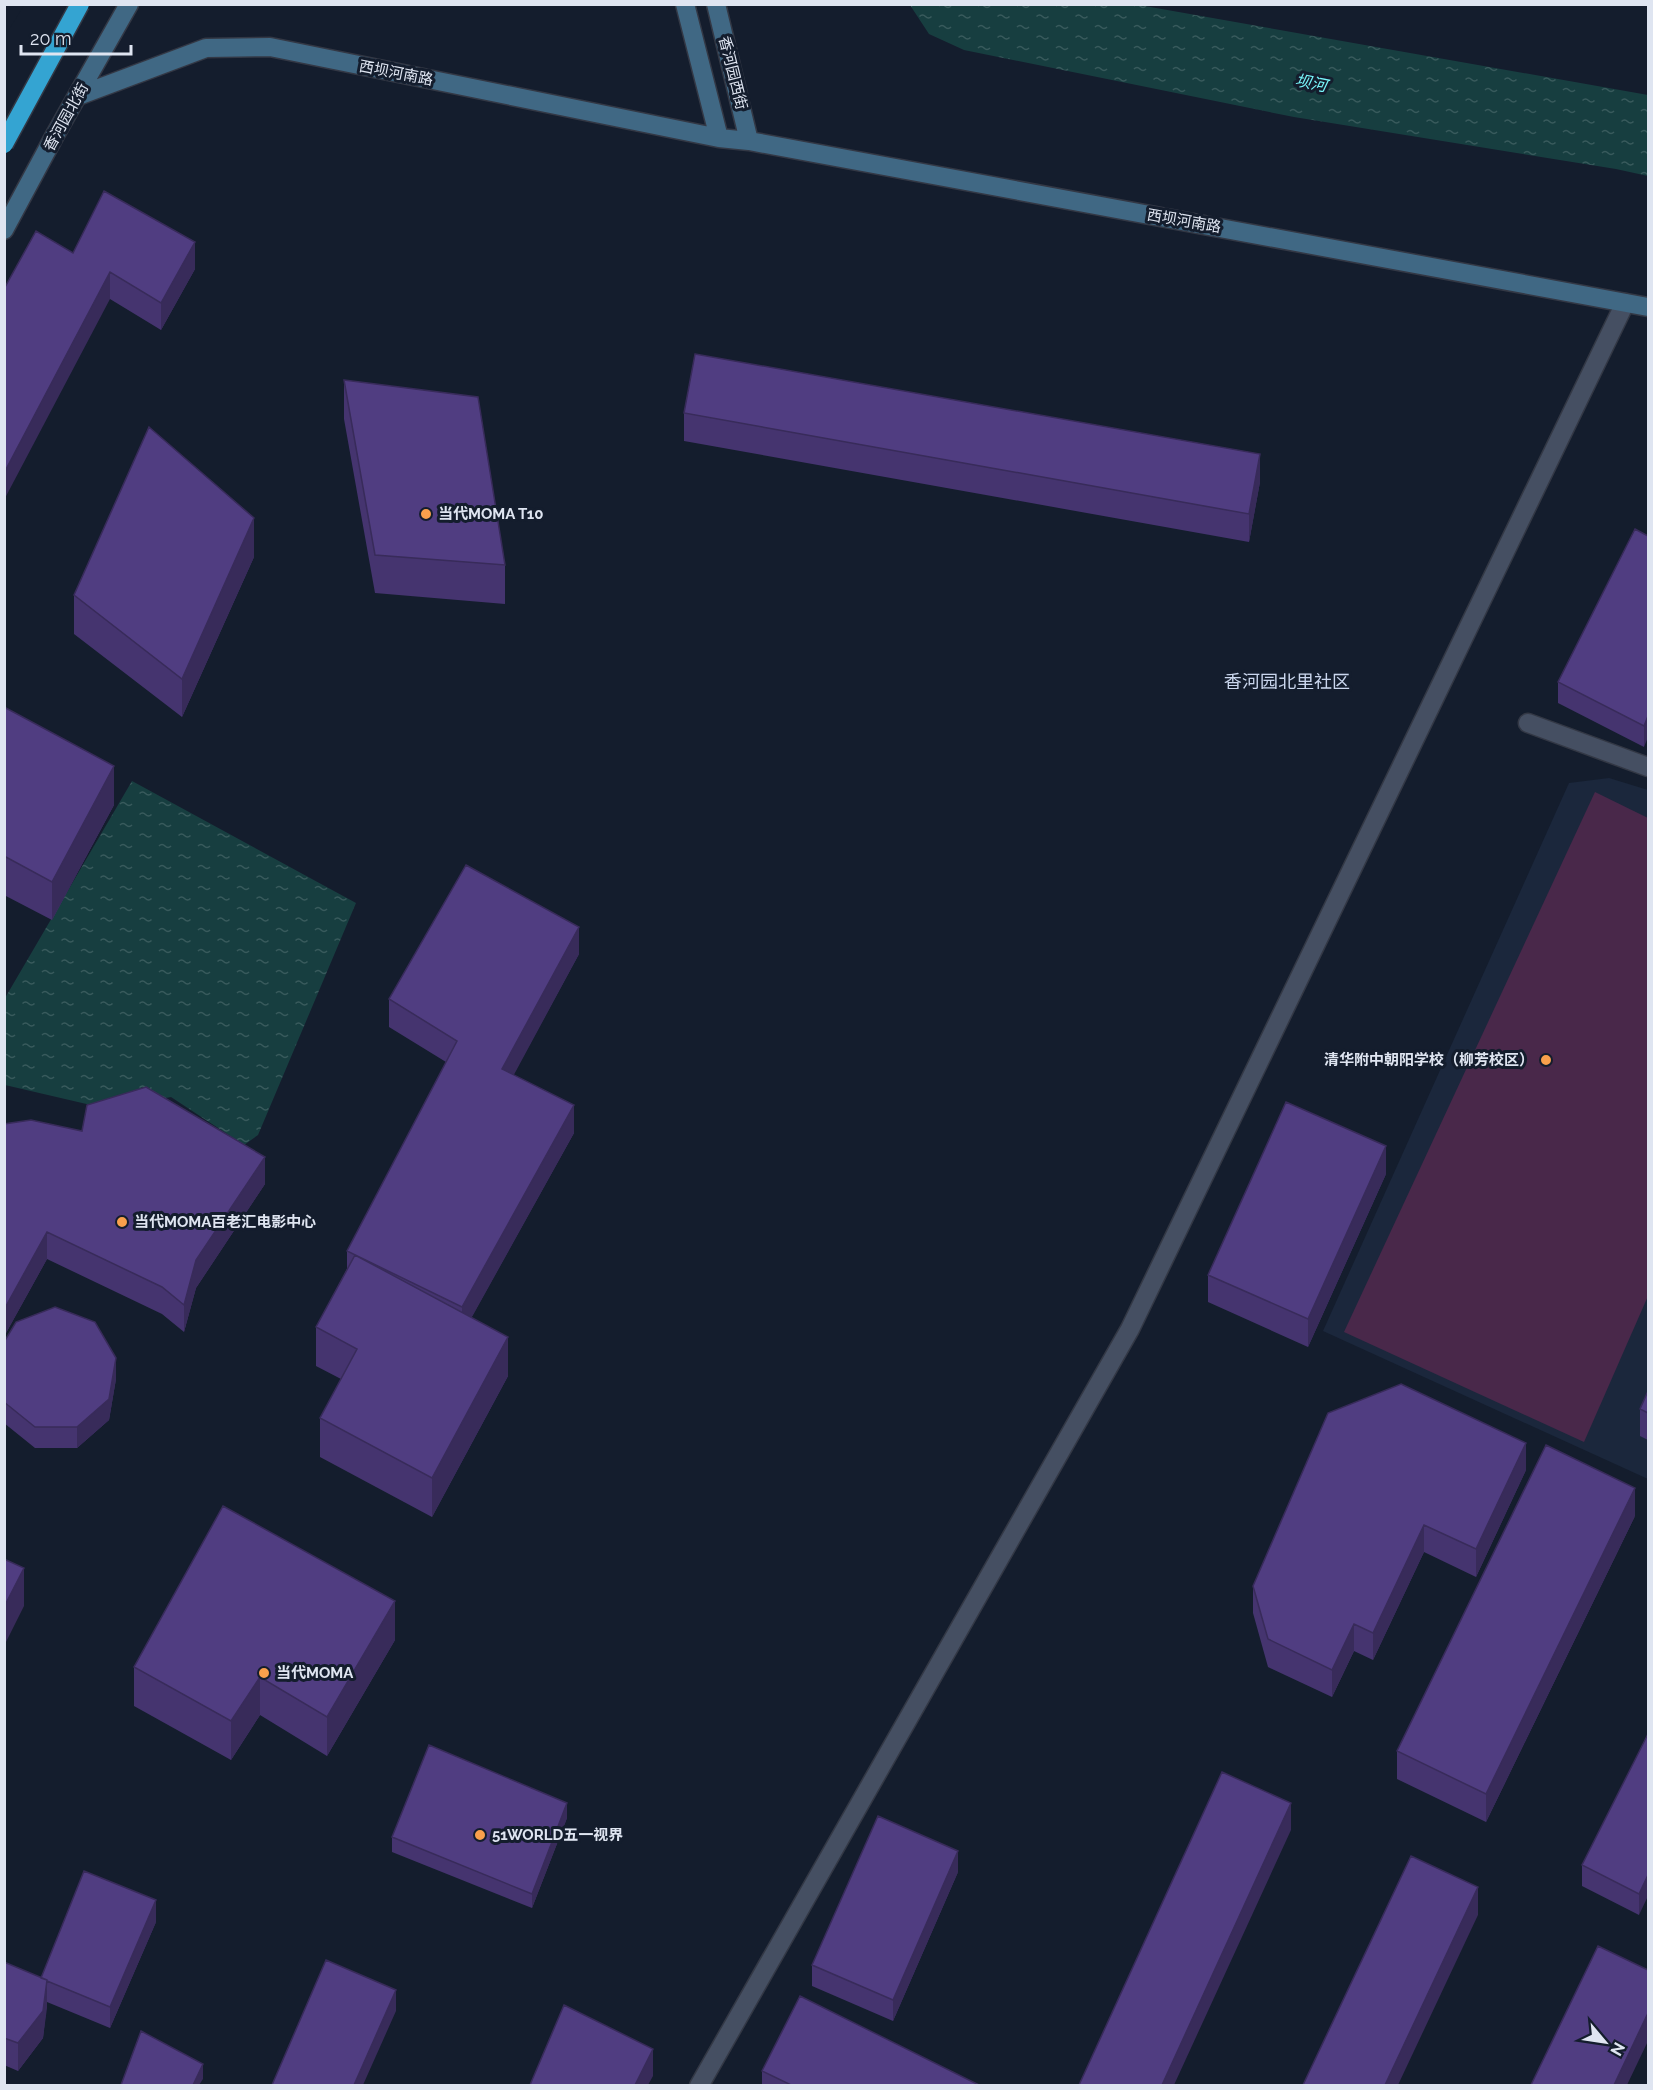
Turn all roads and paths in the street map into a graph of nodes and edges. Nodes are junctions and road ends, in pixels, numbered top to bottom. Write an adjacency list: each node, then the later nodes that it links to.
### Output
1 (80, 4): 8 (highway, bridge)
2 (129, 4): 5 (street, 香河园北街)
3 (684, 4): 6 (street)
4 (716, 4): 7 (street, 香河园西街)
5 (78, 96): 6 (street, 西坝河南路); 9 (street, 香河园北街)
6 (719, 138): 7 (street, 西坝河南路)
7 (749, 141): 10 (street, 西坝河南路)
8 (4, 144)
9 (4, 230)
10 (1625, 303): 11 (street, 西坝河南路); 14 (street)
11 (1648, 307)
12 (1528, 723): 13 (street)
13 (1648, 767)
14 (699, 2085)

